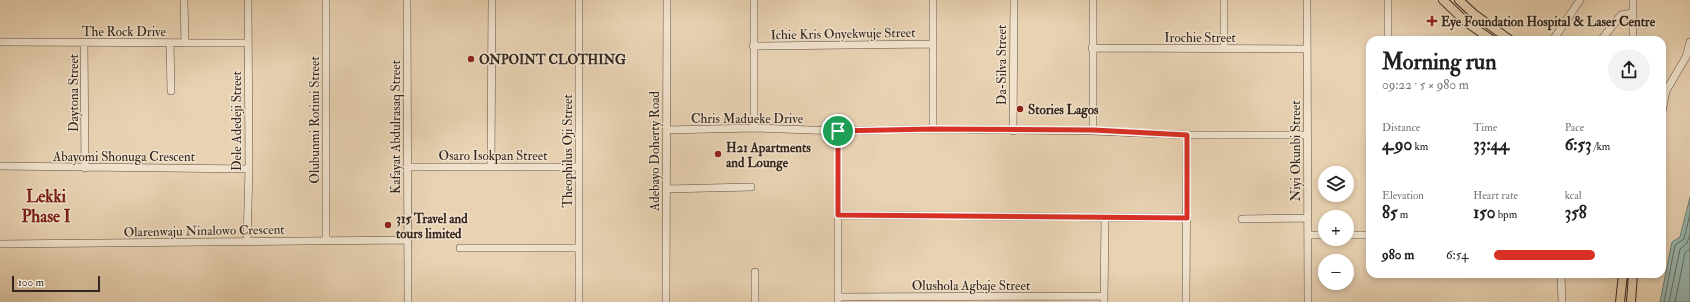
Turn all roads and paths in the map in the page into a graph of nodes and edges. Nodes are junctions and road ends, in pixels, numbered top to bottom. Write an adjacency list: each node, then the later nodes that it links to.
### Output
1 (184, 0): 30 (street)
2 (248, 0): 31 (street, Dele Adedeji Street)
3 (326, 0): 65 (street, Olubunmi Rotimi Street)
4 (407, 0): 48 (street, Kafayat Abdulrasaq Street)
5 (492, 0): 49 (street)
6 (579, 0): 50 (street, Theophilus Oji Street)
7 (666, 0): 41 (street, Adebayo Doherty Road)
8 (754, 0): 33 (street)
9 (933, 0): 32 (street)
10 (1014, 0): 44 (street, Da-Silva Street)
11 (1093, 0): 34 (street)
12 (1224, 0): 35 (street)
13 (1307, 0): 36 (street, Niyi Okunbi Street)
14 (1388, 0): 20 (street)
15 (1443, 0): 21 (main road)
16 (1459, 0): 22 (main road)
17 (1580, 0): 23 (street)
18 (1633, 0): 19 (street)
19 (1633, 13): 24 (street); 25 (street)
20 (1388, 36)
21 (1486, 36)
22 (1504, 36)
23 (1556, 36)
24 (1603, 36)
25 (1633, 36)
26 (0, 42): 27 (street, The Rock Drive)
27 (84, 42): 29 (street, The Rock Drive); 51 (street, Daytona Street)
28 (1690, 42): 38 (street)
29 (170, 43): 30 (street, The Rock Drive); 37 (street)
30 (185, 43): 31 (street, The Rock Drive)
31 (248, 43): 52 (street, Dele Adedeji Street)
32 (932, 44): 33 (street, Ichie Kris Onyekwuje Street); 40 (street)
33 (753, 46): 39 (street)
34 (1092, 48): 35 (street, Irochie Street); 42 (street)
35 (1224, 49): 36 (street, Irochie Street)
36 (1307, 50): 46 (street, Niyi Okunbi Street)
37 (170, 91)
38 (1666, 91)
39 (754, 128): 41 (street, Chris Madueke Drive); 43 (street, Chris Madueke Drive)
40 (933, 129): 43 (street, Chris Madueke Drive); 44 (street, Chris Madueke Drive)
41 (666, 130): 54 (street, Adebayo Doherty Road)
42 (1093, 130): 44 (street, Chris Madueke Drive); 45 (street, Chris Madueke Drive)
43 (838, 131): 55 (street)
44 (1013, 131)
45 (1187, 135): 46 (street, Chris Madueke Drive); 57 (street)
46 (1307, 135): 58 (street, Niyi Okunbi Street)
47 (0, 166): 51 (street, Abayomi Shonuga Crescent)
48 (407, 166): 49 (street, Osaro Isokpan Street); 64 (street, Kafayat Abdulrasaq Street)
49 (492, 167): 50 (street, Osaro Isokpan Street)
50 (579, 167): 69 (street, Theophilus Oji Street)
51 (85, 168): 52 (street, Abayomi Shonuga Crescent)
52 (249, 169): 66 (street, Dele Adedeji Street)
53 (751, 187): 54 (street)
54 (666, 189): 78 (street, Adebayo Doherty Road)
55 (838, 215): 56 (street); 75 (street)
56 (1105, 217): 57 (street); 74 (street)
57 (1187, 218): 80 (street)
58 (1308, 218): 59 (street); 60 (street, Niyi Okunbi Street)
59 (1242, 219)
60 (1308, 235): 61 (street); 81 (street, Niyi Okunbi Street)
61 (1318, 235)
62 (1354, 235): 63 (street)
63 (1366, 235)
64 (407, 240): 65 (street, Olarenwaju Ninalowo Crescent); 76 (street, Kafayat Abdulrasaq Street)
65 (326, 241): 66 (street, Olarenwaju Ninalowo Crescent)
66 (247, 242): 67 (street, Olarenwaju Ninalowo Crescent)
67 (0, 244)
68 (460, 248): 69 (street)
69 (579, 248): 77 (street, Theophilus Oji Street)
70 (755, 272): 79 (street)
71 (1561, 278): 82 (street)
72 (1623, 278): 83 (main road)
73 (1633, 278): 84 (main road)
74 (1104, 299): 75 (street, Olushola Agbaje Street)
75 (838, 300)
76 (408, 302)
77 (579, 302)
78 (666, 302)
79 (755, 302)
80 (1186, 302)
81 (1308, 302)
82 (1562, 302)
83 (1620, 302)
84 (1631, 302)

